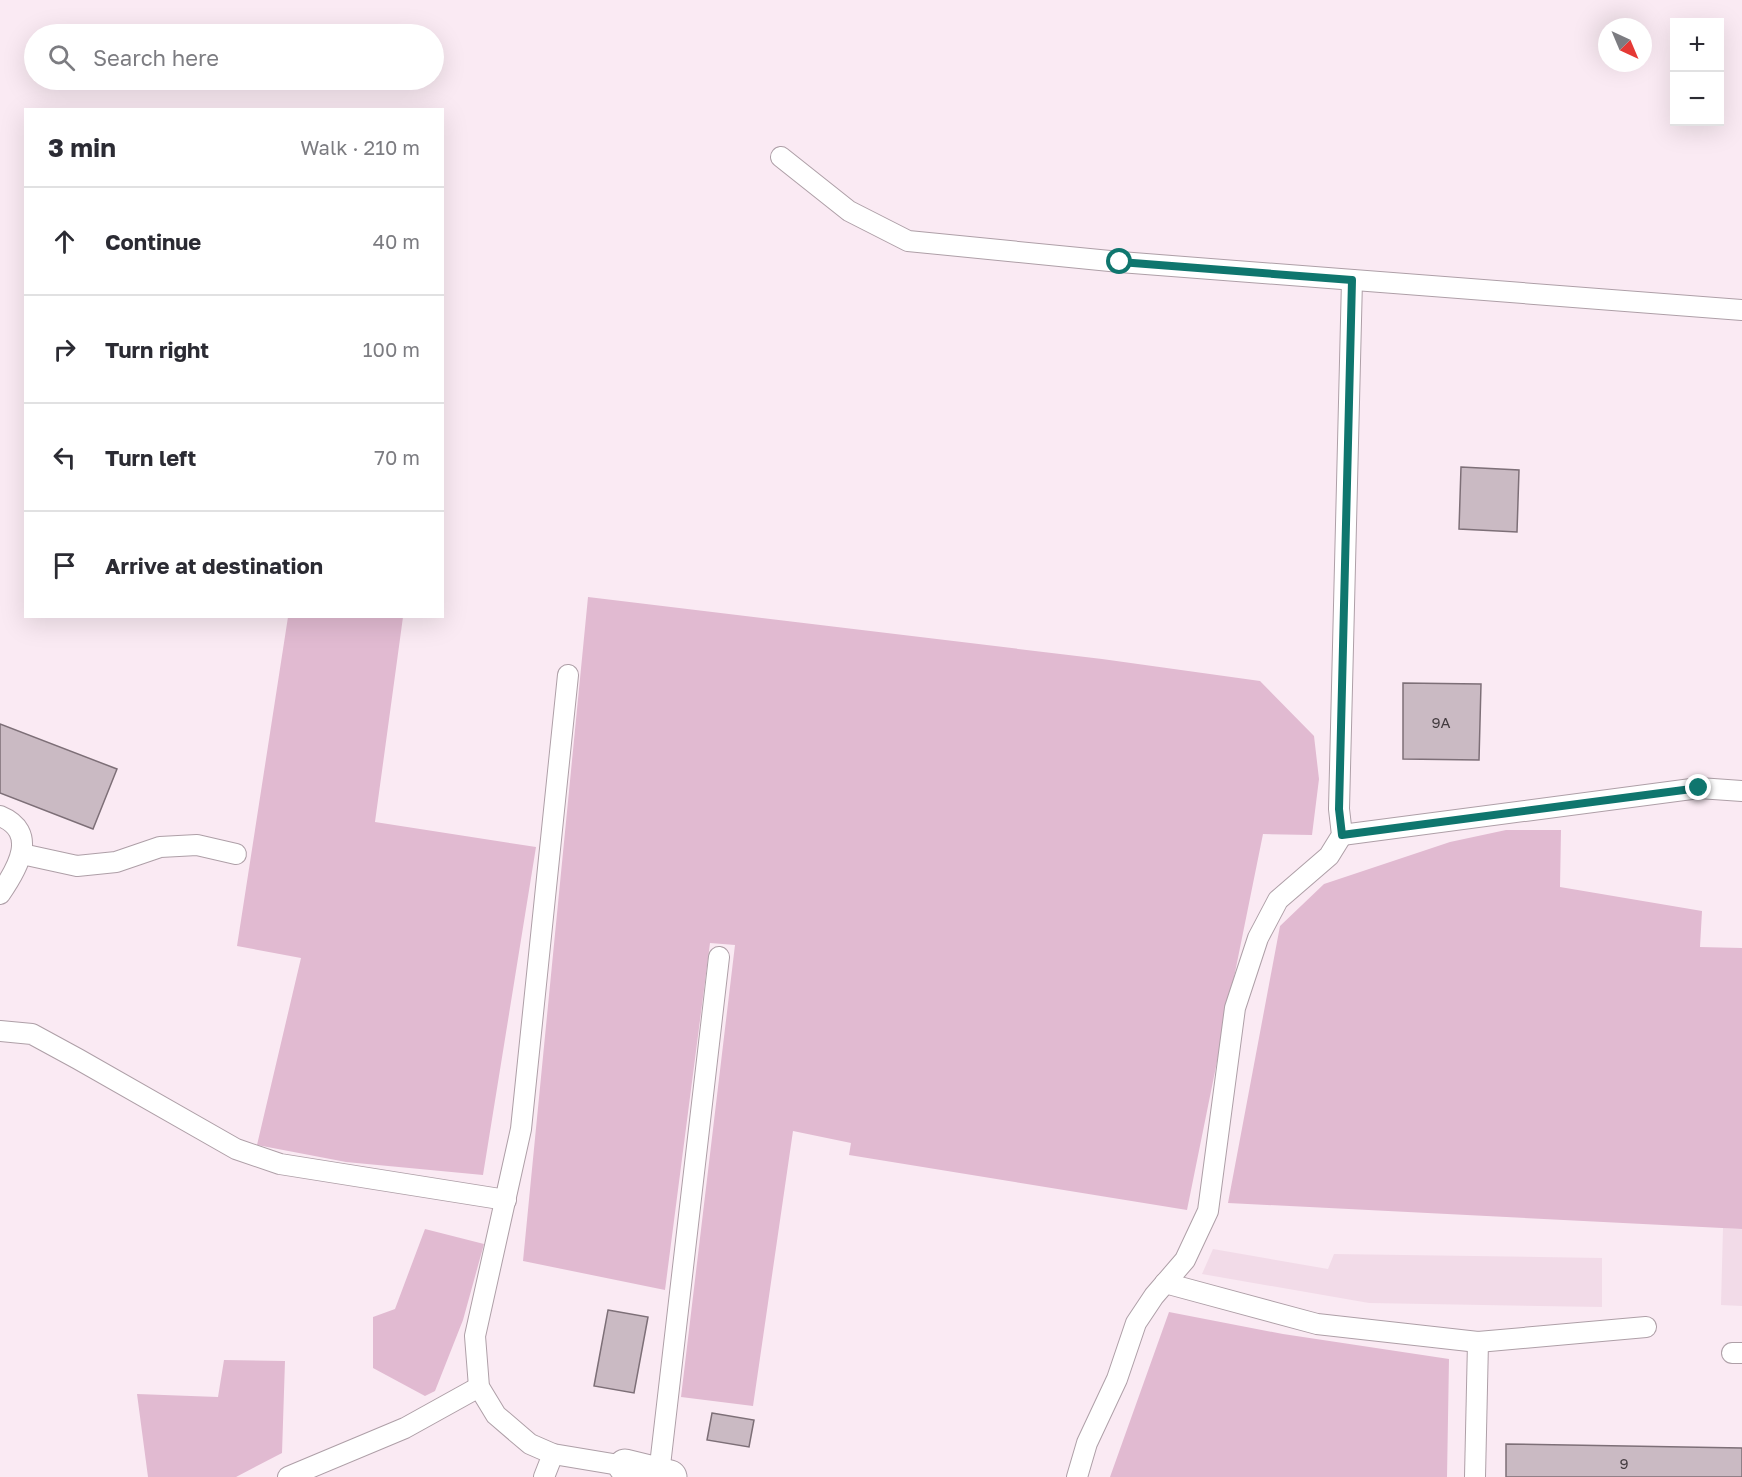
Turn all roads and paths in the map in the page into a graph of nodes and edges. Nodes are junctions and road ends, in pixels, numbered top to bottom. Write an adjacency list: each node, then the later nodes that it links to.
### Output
1 (781, 157): 2 (lane)
2 (1352, 280): 3 (lane); 7 (lane)
3 (1742, 310)
4 (568, 675): 13 (lane)
5 (1742, 791): 7 (lane)
6 (0, 816): 8 (lane)
7 (1342, 835): 14 (lane)
8 (22, 854): 9 (lane); 10 (lane)
9 (236, 854)
10 (0, 894)
11 (719, 957): 20 (lane)
12 (0, 1031): 13 (lane)
13 (506, 1200): 17 (lane)
14 (1165, 1284): 16 (lane); 23 (lane)
15 (1646, 1327): 16 (lane)
16 (1478, 1341): 24 (lane)
17 (478, 1387): 18 (lane); 21 (lane)
18 (552, 1454): 19 (lane); 22 (lane)
19 (625, 1466): 20 (street)
20 (664, 1476)
21 (288, 1477)
22 (544, 1477)
23 (1077, 1477)
24 (1475, 1477)

